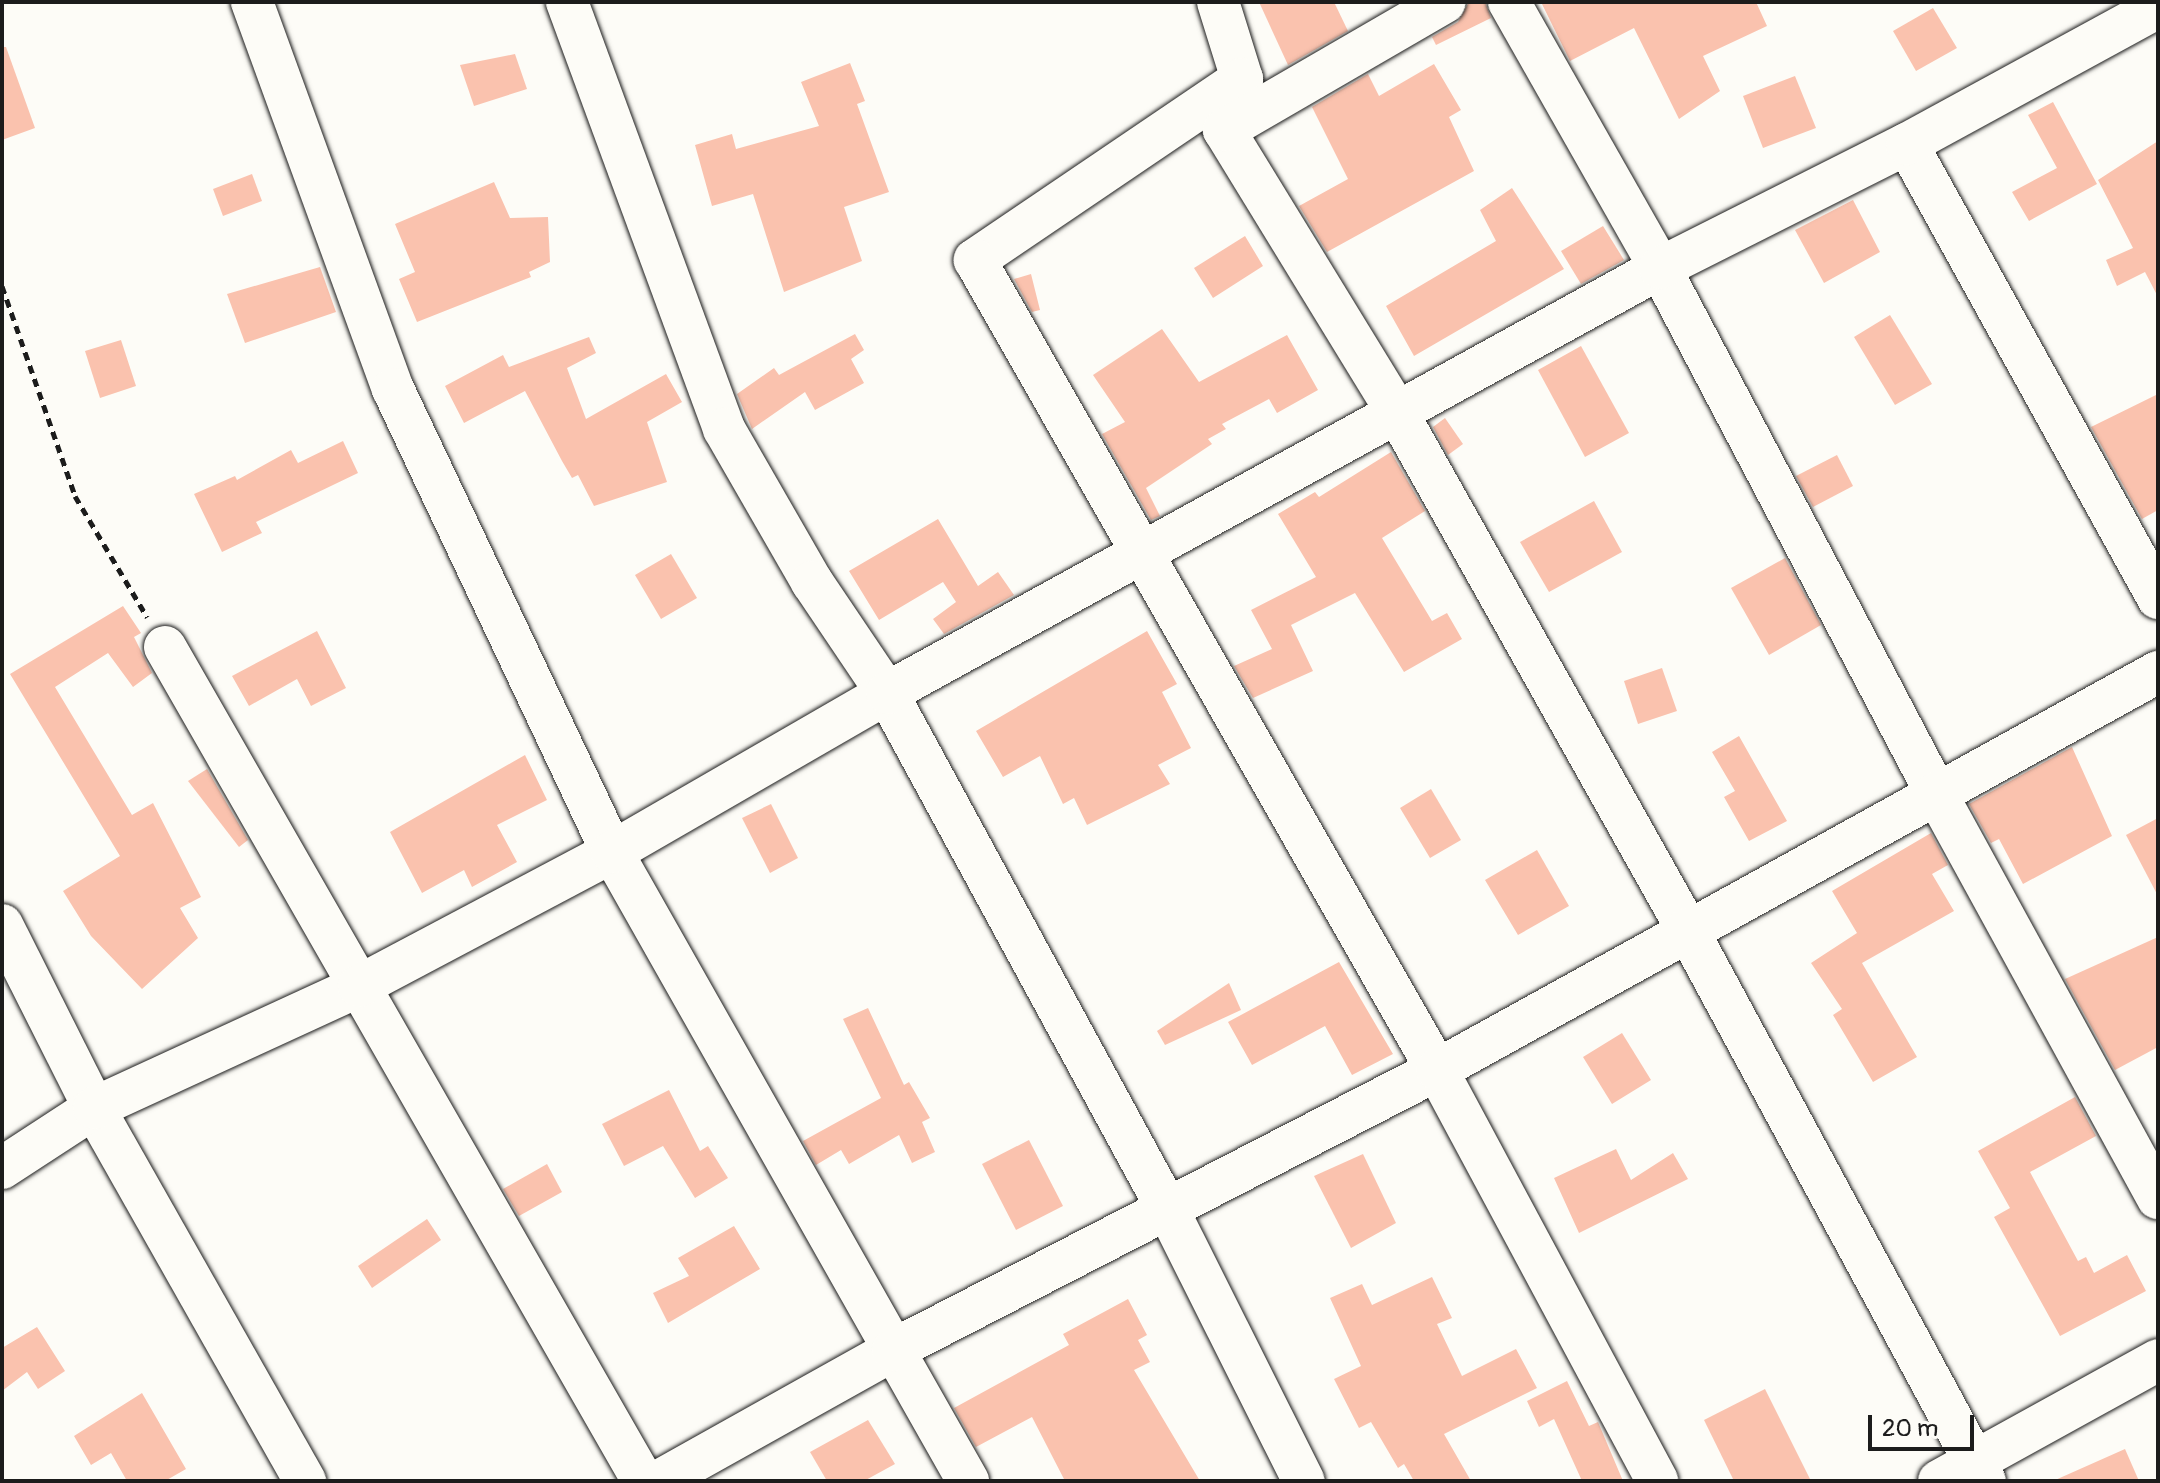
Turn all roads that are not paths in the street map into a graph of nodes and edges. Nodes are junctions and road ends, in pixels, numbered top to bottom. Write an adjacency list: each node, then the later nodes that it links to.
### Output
1 (252, 2): 18 (street)
2 (567, 2): 16 (street)
3 (1218, 2): 7 (street)
4 (1445, 2): 8 (street)
5 (1509, 2): 10 (street)
6 (2158, 4): 9 (street)
7 (1242, 79): 8 (street); 12 (street)
8 (1224, 130): 11 (street)
9 (1907, 144): 10 (street); 13 (street)
10 (1660, 268): 11 (street); 17 (street)
11 (1398, 414): 12 (street); 20 (street)
12 (1140, 555): 16 (street); 22 (street)
13 (2158, 598)
14 (165, 647): 21 (street)
15 (2158, 672): 17 (street)
16 (887, 693): 18 (street); 26 (street)
17 (1936, 793): 20 (street); 25 (street)
18 (612, 852): 21 (street); 27 (street)
19 (2, 925): 23 (street)
20 (1687, 929): 22 (street); 29 (street)
21 (359, 986): 23 (street); 31 (street)
22 (1437, 1070): 26 (street); 35 (street)
23 (94, 1108): 24 (street); 30 (street)
24 (2, 1168)
25 (2158, 1198)
26 (1168, 1210): 27 (street); 34 (street)
27 (893, 1350): 32 (street); 33 (street)
28 (2158, 1360): 29 (street)
29 (1981, 1471): 36 (street)
30 (305, 1481)
31 (643, 1481)
32 (659, 1481)
33 (968, 1481)
34 (1304, 1481)
35 (1657, 1481)
36 (1939, 1481)

